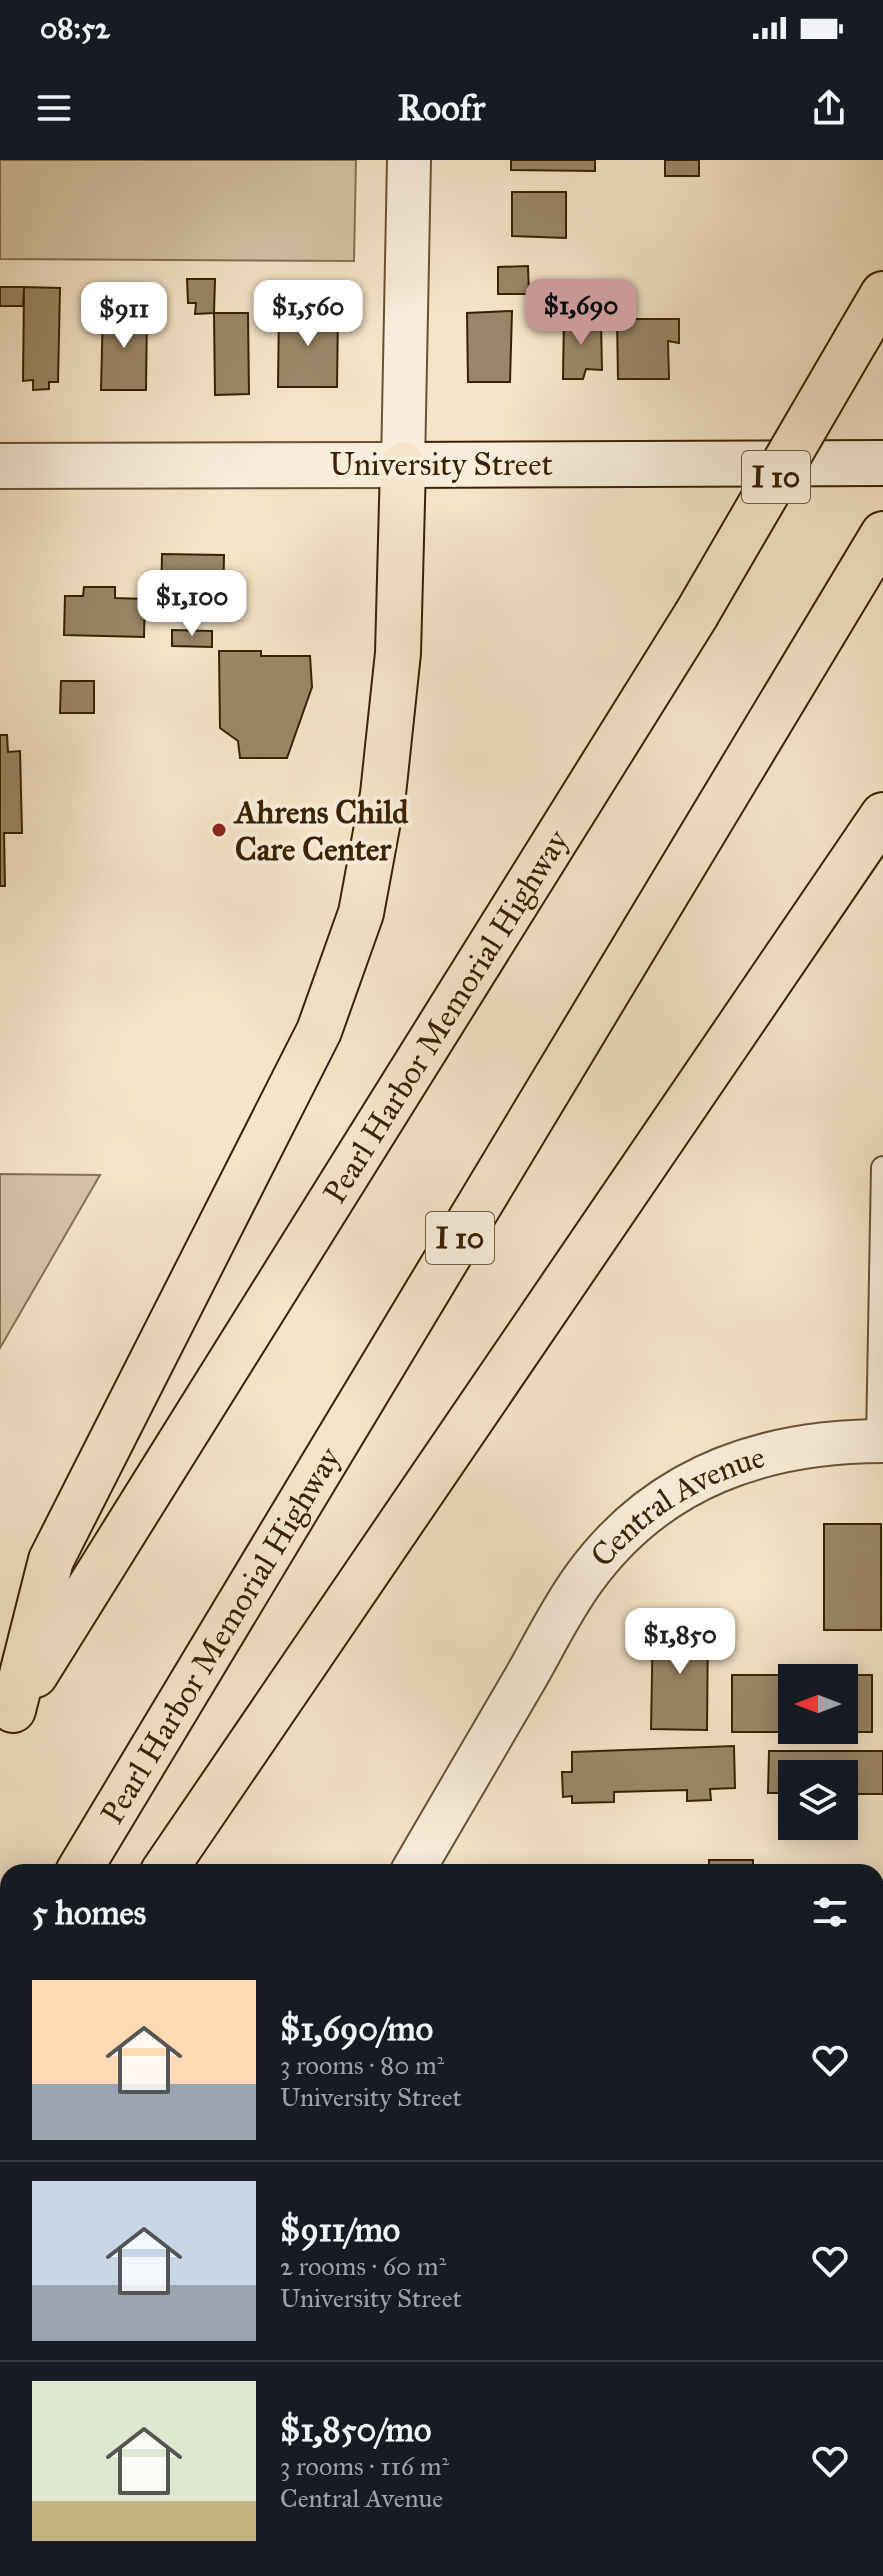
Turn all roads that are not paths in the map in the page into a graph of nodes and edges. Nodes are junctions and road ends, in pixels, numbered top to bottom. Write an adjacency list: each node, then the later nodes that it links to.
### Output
1 (409, 160): 4 (street)
2 (883, 294): 11 (highway, Pearl Harbor Memorial Highway / I 10, bridge)
3 (883, 463): 4 (main road, University Street)
4 (403, 465): 5 (main road, University Street); 11 (highway)
5 (0, 466)
6 (883, 534): 12 (highway, Pearl Harbor Memorial Highway / I 10)
7 (883, 815): 13 (highway)
8 (883, 1168): 9 (lane)
9 (881, 1325): 10 (lane)
10 (880, 1441): 14 (street, Central Avenue)
11 (7, 1721)
12 (83, 1864)
13 (168, 1864)
14 (417, 1864)

